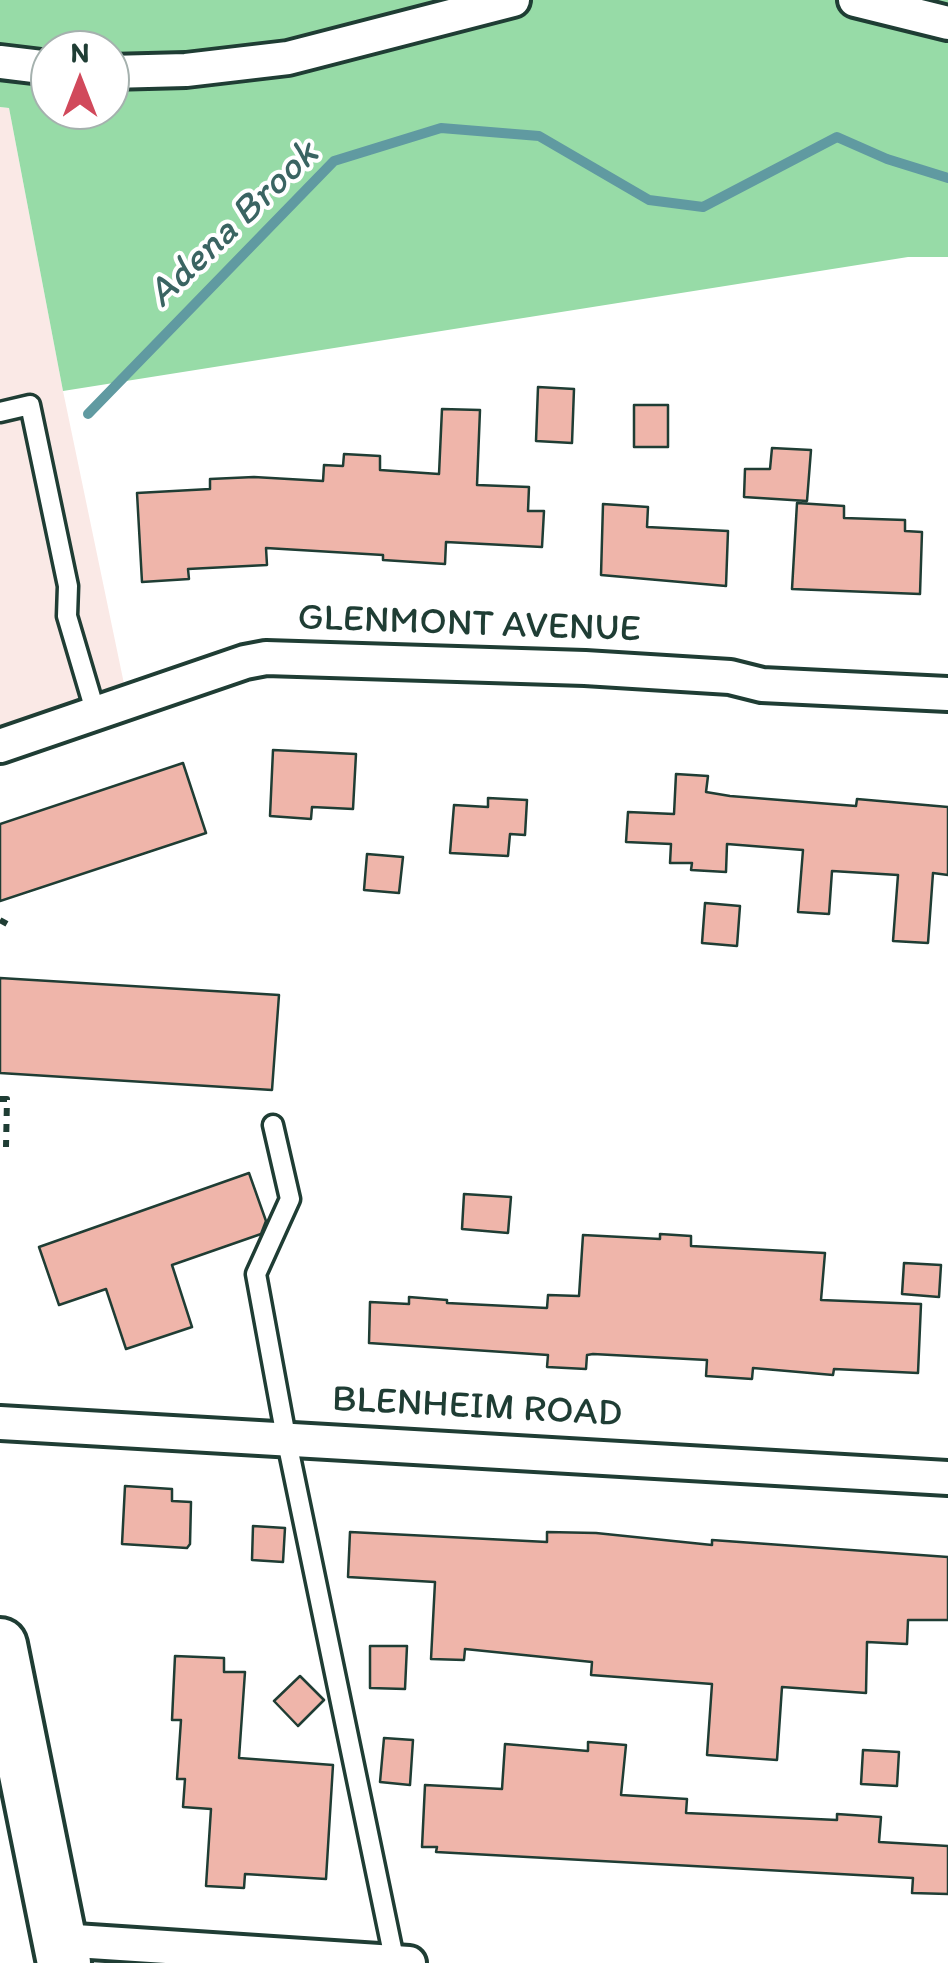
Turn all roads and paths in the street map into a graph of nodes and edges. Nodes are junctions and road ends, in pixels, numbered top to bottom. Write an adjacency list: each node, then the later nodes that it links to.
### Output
1 (512, 0): 6 (street)
2 (855, 0): 3 (street)
3 (948, 23)
4 (0, 62): 5 (street)
5 (30, 66)
6 (130, 71)
7 (0, 412): 9 (lane)
8 (948, 694): 9 (street, GLENMONT AVENUE)
9 (96, 714): 10 (street, GLENMONT AVENUE)
10 (0, 746)
11 (0, 1099): 13 (path)
12 (273, 1125): 15 (lane)
13 (6, 1148)
14 (0, 1422): 15 (street, BLENHEIM ROAD)
15 (286, 1437): 16 (street, BLENHEIM ROAD); 19 (lane)
16 (948, 1478)
17 (0, 1645): 18 (main road)
18 (62, 1952): 19 (street)
19 (395, 1963): 20 (street)
20 (409, 1963)

